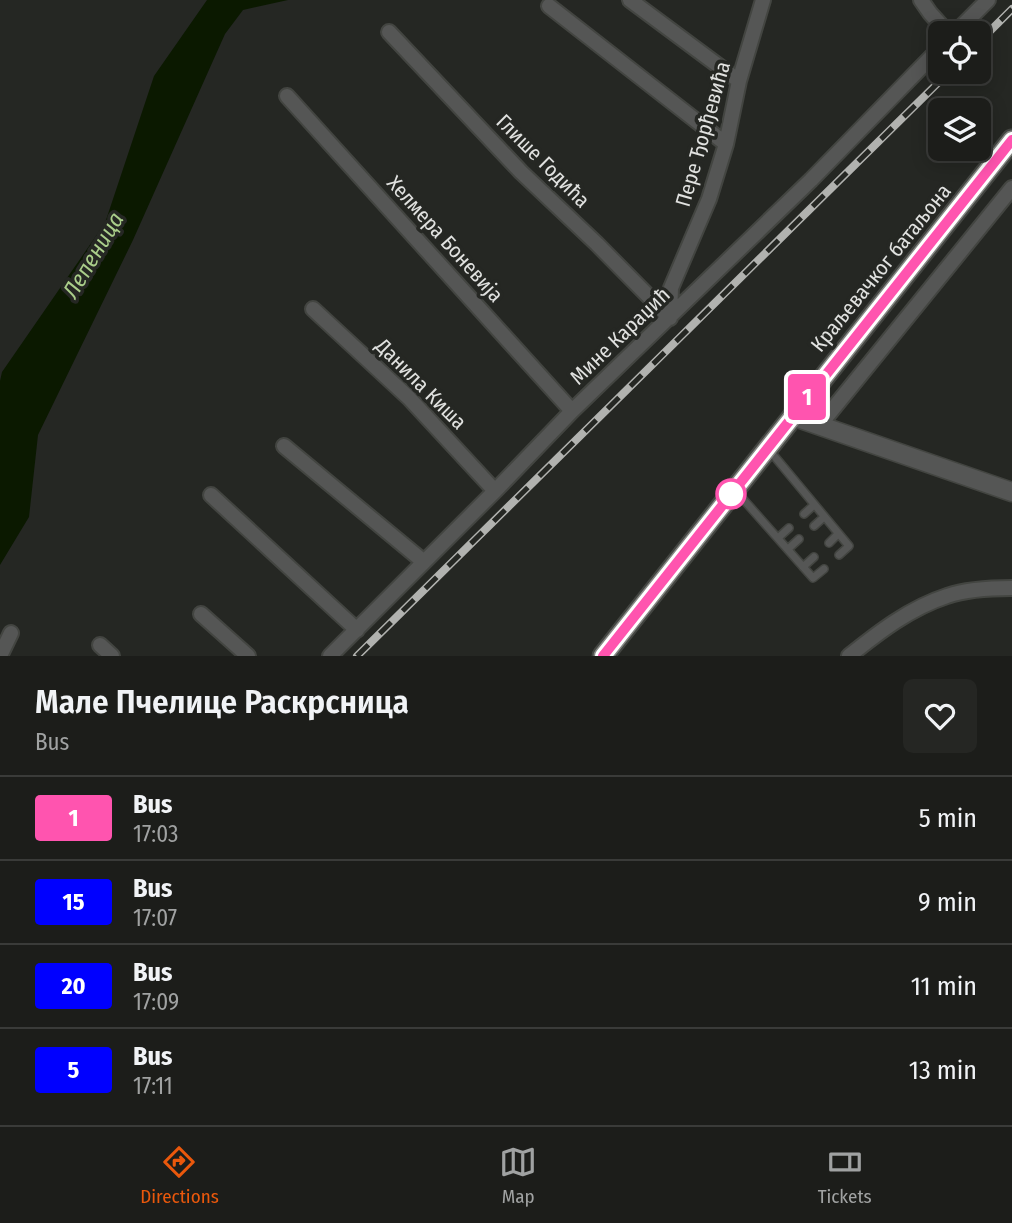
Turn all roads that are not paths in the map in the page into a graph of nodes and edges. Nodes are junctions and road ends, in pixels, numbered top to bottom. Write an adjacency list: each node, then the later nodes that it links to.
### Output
1 (630, 0): 10 (street)
2 (763, 0): 10 (street, Пере Ђорђевића)
3 (921, 0): 6 (street)
4 (988, 0): 7 (street)
5 (549, 6): 13 (street)
6 (937, 21)
7 (967, 21)
8 (388, 32): 16 (street, Глише Годића)
9 (928, 60): 16 (street, Мине Караџић)
10 (739, 80): 13 (street, Пере Ђорђевића)
11 (286, 96): 17 (street, Хелмера Боневија)
12 (1012, 140): 18 (main road, Краљевачког батаљона)
13 (726, 144): 16 (street, Пере Ђорђевића)
14 (1012, 188): 19 (street)
15 (313, 309): 23 (street, Данила Киша)
16 (670, 318): 17 (street, Мине Караџић)
17 (572, 411): 23 (street, Мине Караџић)
18 (792, 416): 19 (street); 21 (main road, Краљевачког батаљона)
19 (819, 426): 24 (street)
20 (284, 446): 38 (street)
21 (767, 448): 22 (main road, Краљевачког батаљона); 26 (lane)
22 (734, 489): 32 (lane); 50 (main road, Краљевачког батаљона)
23 (495, 491): 38 (street, Мине Караџић)
24 (1012, 492)
25 (211, 495): 43 (street)
26 (814, 505): 27 (lane); 28 (lane)
27 (804, 514)
28 (824, 517): 29 (lane); 31 (lane)
29 (814, 526)
30 (789, 528): 32 (lane)
31 (838, 534): 34 (lane); 36 (lane)
32 (778, 538): 35 (lane)
33 (799, 539): 35 (lane)
34 (828, 543)
35 (788, 549): 39 (lane)
36 (839, 555)
37 (814, 557): 39 (lane)
38 (424, 562): 43 (street, Мине Караџић)
39 (803, 567): 40 (lane)
40 (824, 569)
41 (1012, 588): 51 (street)
42 (201, 614): 48 (street)
43 (357, 630): 49 (street, Мине Караџић)
44 (12, 633): 46 (street)
45 (100, 645): 47 (street)
46 (0, 656)
47 (112, 656)
48 (248, 656)
49 (330, 656)
50 (603, 656)
51 (849, 656)

